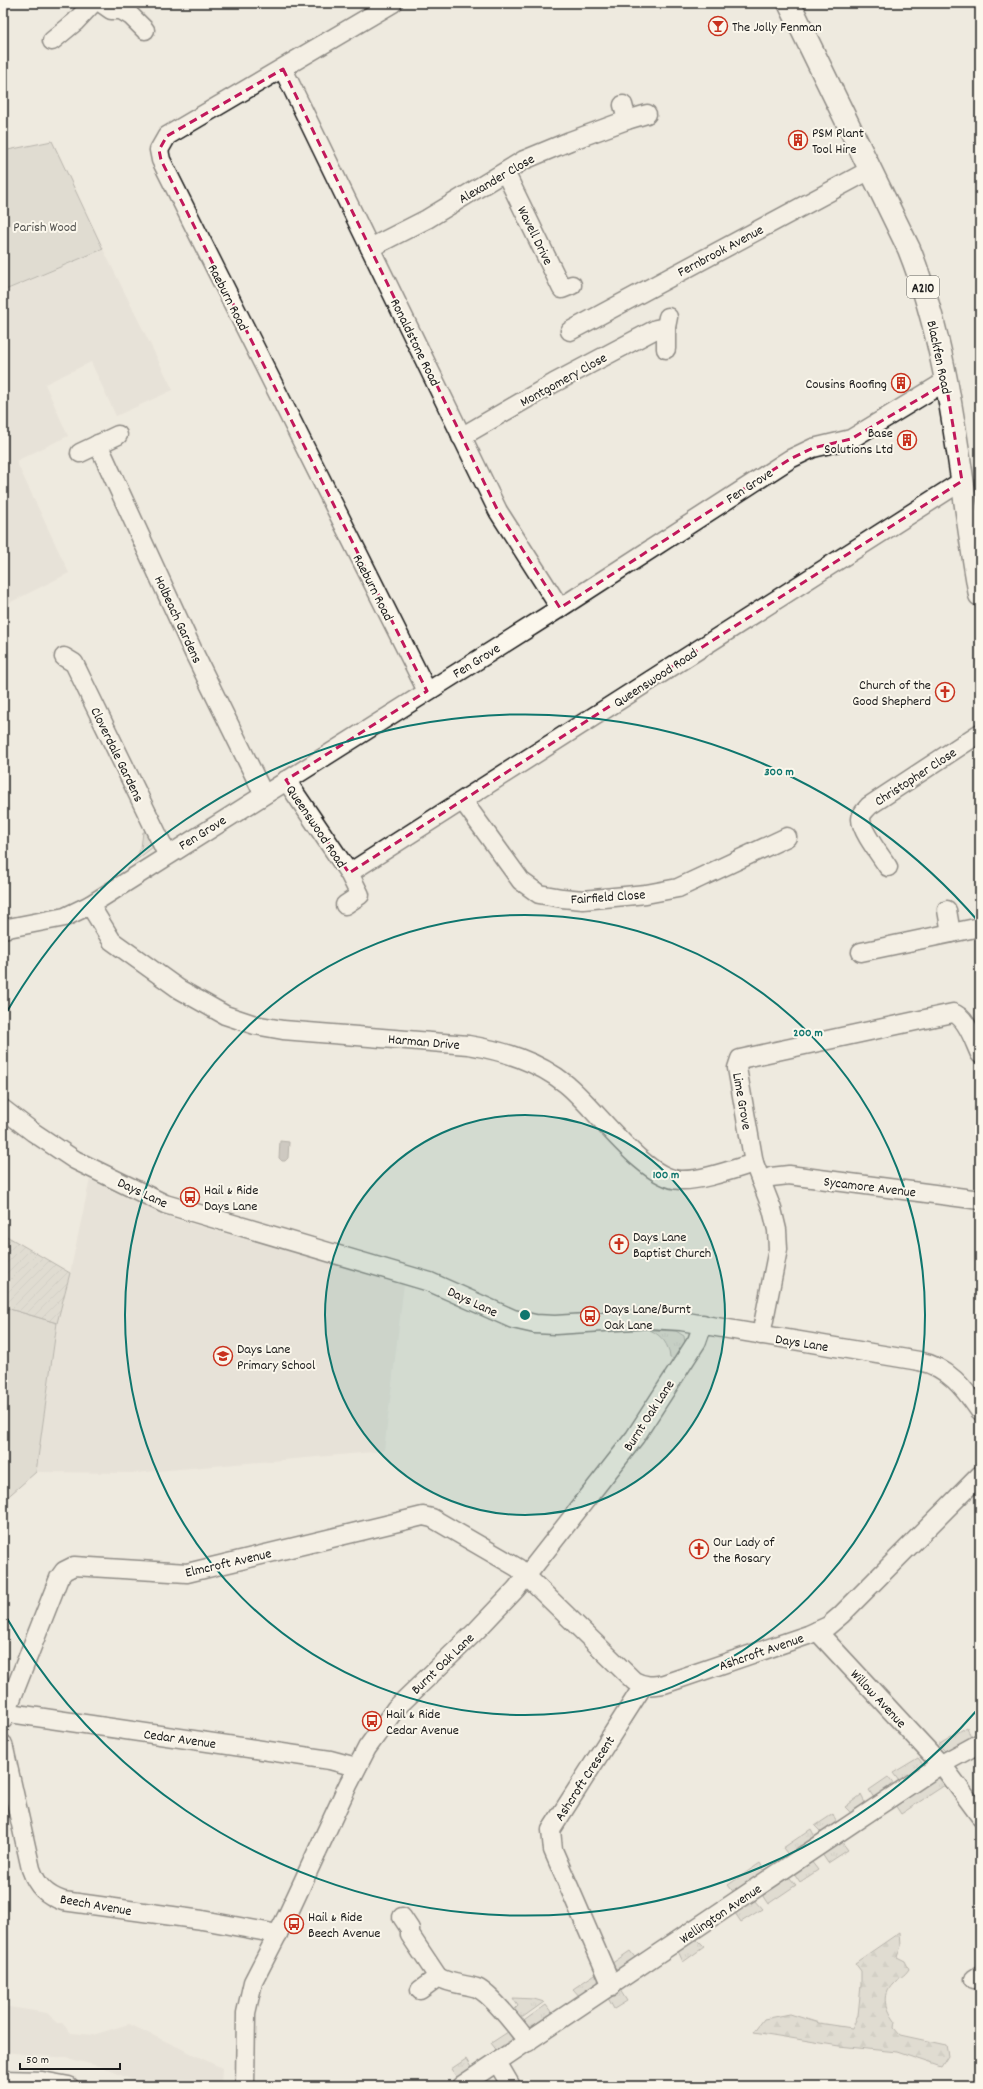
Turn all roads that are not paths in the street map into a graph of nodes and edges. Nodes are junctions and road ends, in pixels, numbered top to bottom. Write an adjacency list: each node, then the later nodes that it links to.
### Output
1 (93, 3): 6 (street)
2 (101, 3): 5 (street)
3 (393, 3): 7 (street, Raeburn Road)
4 (789, 3): 9 (main road, Blackfen Road / A210)
5 (145, 30)
6 (52, 41)
7 (283, 69): 11 (street, Ronaldstone Road); 24 (street, Raeburn Road)
8 (647, 114): 10 (street, Alexander Close)
9 (870, 170): 13 (street, Fernbrook Avenue); 15 (main road, Blackfen Road / A210)
10 (505, 172): 11 (street, Alexander Close); 12 (street, Wavell Drive)
11 (370, 248): 17 (street, Ronaldstone Road)
12 (572, 285)
13 (570, 331)
14 (666, 349): 17 (street, Montgomery Close)
15 (946, 381): 20 (main road, Blackfen Road / A210); 22 (street, Fen Grove)
16 (118, 435): 18 (street)
17 (461, 436): 22 (street, Ronaldstone Road)
18 (98, 444): 19 (street); 27 (street, Holbeach Gardens)
19 (80, 452)
20 (962, 481): 21 (main road, Blackfen Road / A210); 28 (street, Queenswood Road)
21 (980, 595)
22 (560, 608): 24 (street, Fen Grove)
23 (64, 657): 30 (street, Cloverdale Gardens)
24 (427, 691): 26 (street, Fen Grove)
25 (980, 733): 31 (street, Christopher Close)
26 (286, 780): 27 (street, Fen Grove); 32 (street, Queenswood Road)
27 (263, 793): 30 (street, Fen Grove)
28 (463, 801): 29 (street, Fairfield Close); 32 (street, Queenswood Road)
29 (787, 838)
30 (167, 854): 33 (street, Fen Grove)
31 (888, 867)
32 (349, 873): 34 (street, Queenswood Road)
33 (90, 905): 37 (street, Fen Grove); 42 (street, Harman Drive)
34 (345, 905)
35 (947, 910): 38 (street)
36 (980, 927): 38 (street)
37 (3, 929)
38 (951, 933): 39 (street)
39 (861, 952)
40 (980, 1054): 42 (street, Lime Grove)
41 (3, 1109): 45 (street, Days Lane)
42 (754, 1163): 43 (street, Lime Grove)
43 (761, 1181): 44 (street, Sycamore Avenue); 46 (street, Lime Grove)
44 (980, 1200)
45 (703, 1324): 46 (street, Days Lane); 49 (street, Burnt Oak Lane)
46 (761, 1334): 47 (street, Days Lane)
47 (980, 1411)
48 (980, 1476): 50 (street, Ashcroft Avenue)
49 (526, 1576): 51 (street); 52 (street, Elmcroft Avenue); 56 (street, Burnt Oak Lane)
50 (817, 1631): 51 (street, Ashcroft Avenue); 55 (street, Willow Avenue)
51 (643, 1686): 61 (street, Ashcroft Crescent)
52 (4, 1715): 56 (street, Cedar Avenue)
53 (980, 1743): 55 (street, Wellington Avenue)
54 (3, 1744): 59 (street, Beech Avenue)
55 (940, 1765): 57 (street, Willow Avenue); 61 (street, Wellington Avenue)
56 (356, 1767): 59 (street, Burnt Oak Lane)
57 (980, 1816)
58 (402, 1917): 60 (street)
59 (278, 1934): 67 (street, Burnt Oak Lane)
60 (438, 1977): 62 (street); 63 (street)
61 (612, 1986): 63 (street, Wellington Avenue)
62 (420, 1990)
63 (528, 2042): 64 (street, Wellington Avenue)
64 (497, 2062): 68 (street, Wellington Avenue); 69 (street)
65 (3, 2080): 66 (street)
66 (68, 2086)
67 (244, 2086)
68 (461, 2086)
69 (511, 2086)

